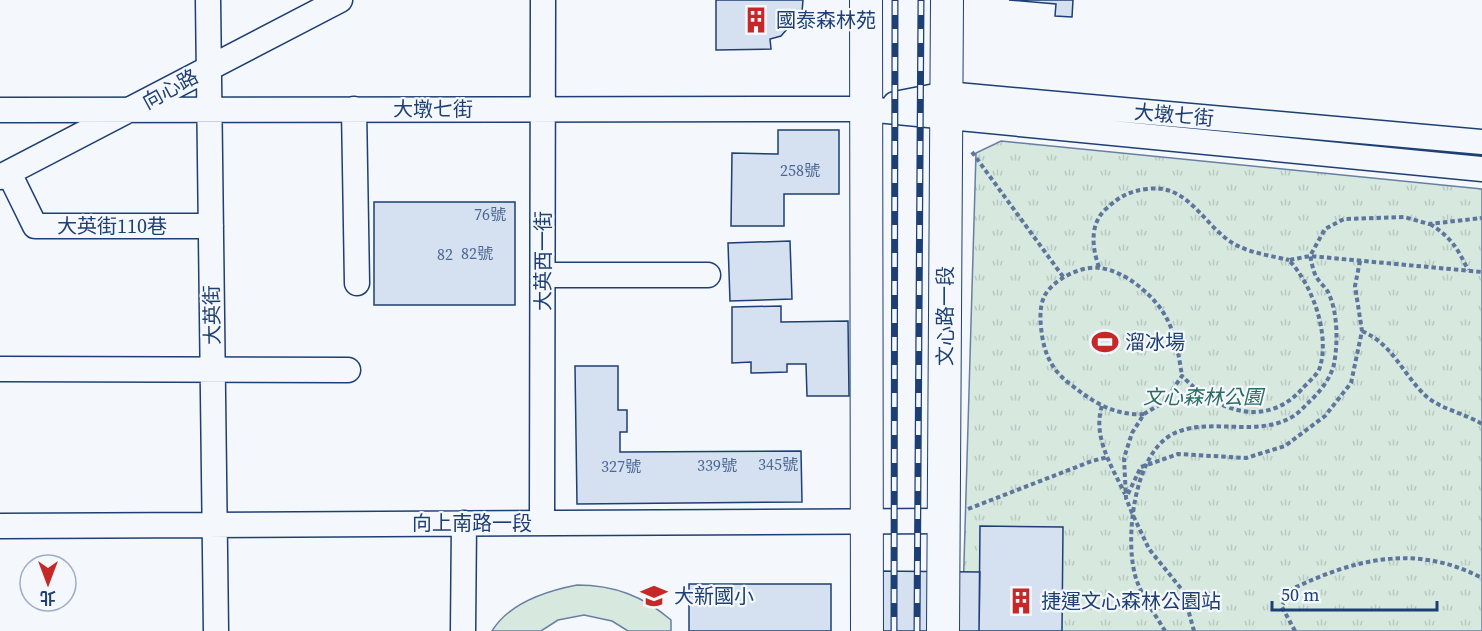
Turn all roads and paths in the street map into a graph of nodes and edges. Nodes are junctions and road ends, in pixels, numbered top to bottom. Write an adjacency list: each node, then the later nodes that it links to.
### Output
1 (208, 0): 7 (street, 大英街)
2 (340, 0): 6 (street, 向心路)
3 (543, 0): 12 (street, 大英西一街)
4 (866, 0): 13 (main road)
5 (947, 0): 8 (main road, 文心路一段)
6 (301, 10): 7 (street, 向心路)
7 (209, 67): 9 (street, 向心路); 10 (street, 大英街)
8 (946, 105): 13 (street, 大墩七街); 15 (street, 大墩七街); 16 (street, 大墩七街); 29 (path); 43 (main road, 文心路一段)
9 (134, 109): 10 (street, 大墩七街); 14 (street, 大墩七街); 17 (street, 向心路)
10 (210, 109): 11 (street, 大墩七街); 20 (street, 大英街)
11 (354, 109): 12 (street, 大墩七街); 30 (street)
12 (543, 109): 13 (street, 大墩七街); 27 (street, 大英西一街)
13 (866, 109): 42 (main road)
14 (0, 110)
15 (1482, 142)
16 (1482, 169)
17 (4, 175): 20 (street, 大英街110巷)
18 (1482, 218): 19 (path)
19 (1430, 224): 21 (path); 25 (path)
20 (211, 226): 33 (street, 大英街)
21 (1310, 256): 22 (path); 23 (path); 41 (path)
22 (1289, 260): 24 (path); 35 (path)
23 (1360, 261): 25 (path); 31 (path)
24 (1099, 267): 29 (path); 35 (path)
25 (1468, 271): 26 (path)
26 (1482, 272)
27 (543, 275): 28 (street); 45 (street, 大英西一街)
28 (708, 275)
29 (1064, 278): 36 (path)
30 (357, 283)
31 (1362, 331): 38 (path); 40 (path)
32 (0, 369): 33 (street)
33 (213, 370): 34 (street); 46 (street, 大英街)
34 (348, 370)
35 (1182, 376): 37 (path)
36 (1102, 406): 37 (path); 39 (path)
37 (1144, 414): 40 (path)
38 (1482, 424)
39 (1108, 457): 40 (path); 43 (path)
40 (1126, 498): 41 (path)
41 (1132, 513): 53 (path); 54 (path)
42 (867, 521): 43 (street, 向上南路一段); 45 (street, 向上南路一段); 51 (main road)
43 (944, 521): 52 (main road, 文心路一段)
44 (464, 523): 45 (street, 向上南路一段); 46 (street, 向上南路一段); 50 (street)
45 (542, 523)
46 (215, 525): 47 (street, 向上南路一段); 49 (street, 大英街)
47 (0, 526)
48 (1482, 578): 55 (path)
49 (216, 631)
50 (463, 631)
51 (867, 631)
52 (943, 631)
53 (1165, 631)
54 (1194, 631)
55 (1295, 631)

